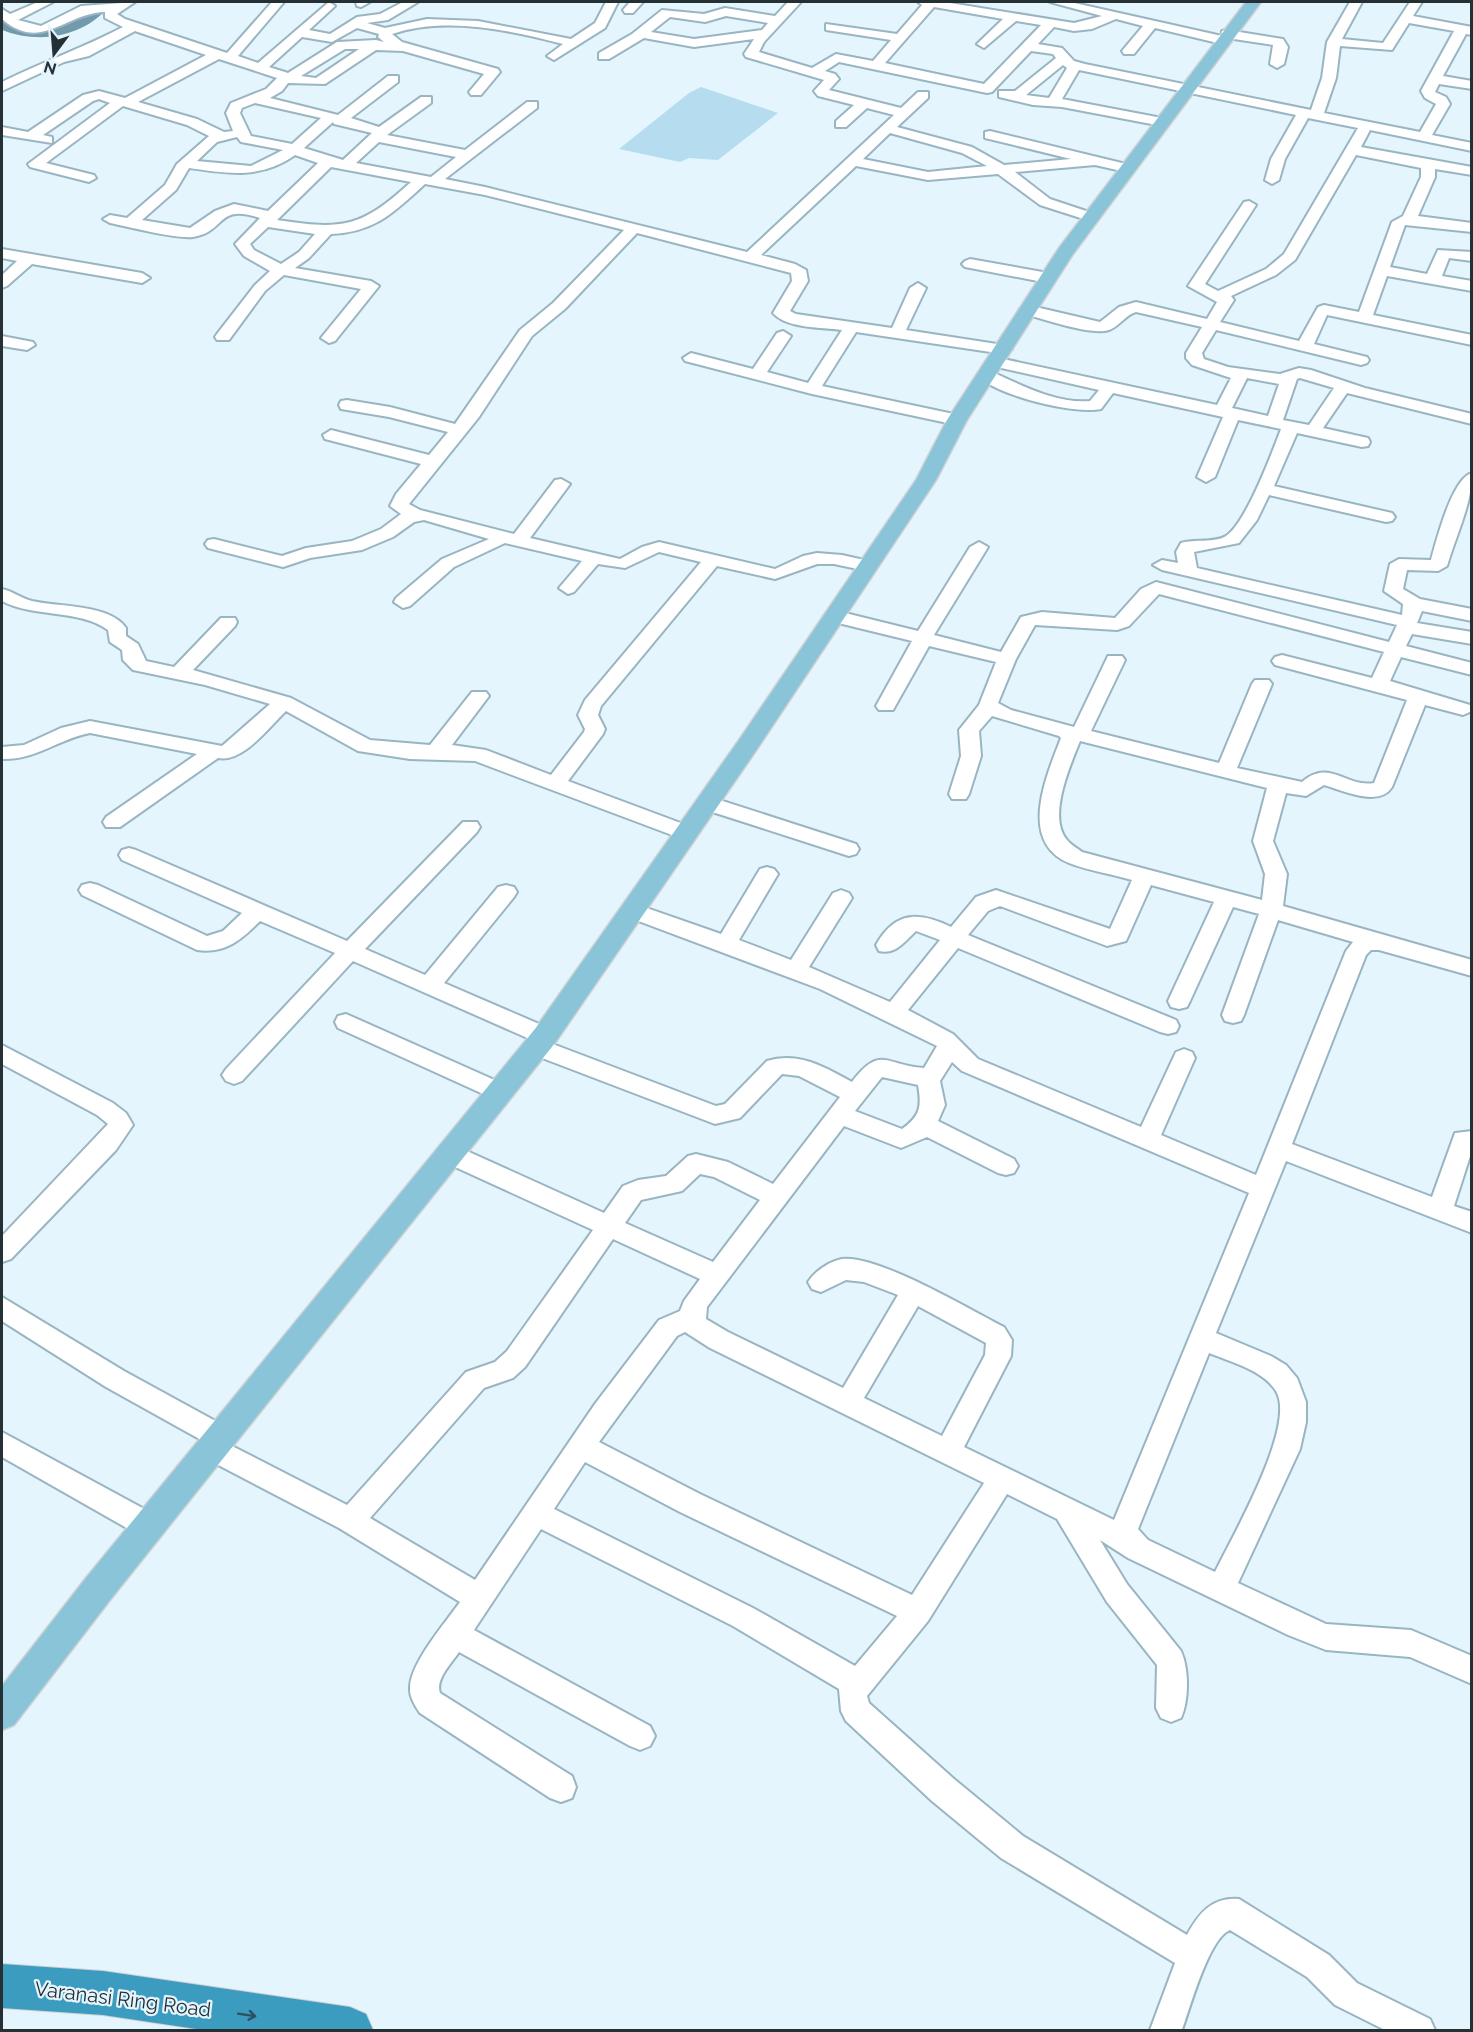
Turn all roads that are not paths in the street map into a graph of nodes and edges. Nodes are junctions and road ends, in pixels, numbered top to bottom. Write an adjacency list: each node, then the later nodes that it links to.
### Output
1 (47, 2): 16 (street)
2 (129, 2): 15 (street)
3 (278, 2): 40 (street)
4 (411, 2): 21 (street)
5 (612, 2): 34 (street)
6 (795, 2): 20 (street)
7 (928, 2): 14 (street); 32 (street)
8 (1056, 2): 17 (street)
9 (1253, 2): 31 (main road)
10 (1356, 2): 33 (street)
11 (1416, 2): 18 (street)
12 (88, 6): 15 (street); 16 (street)
13 (329, 6): 27 (street)
14 (968, 6): 19 (street)
15 (110, 9): 23 (street)
16 (5, 16)
17 (1113, 16): 22 (street); 24 (street)
18 (1406, 18): 26 (street); 33 (street)
19 (1011, 19): 22 (street); 35 (street)
20 (777, 20): 28 (street); 30 (street)
21 (356, 24): 27 (street); 29 (street)
22 (1049, 25): 38 (street)
23 (135, 26): 40 (street); 52 (street)
24 (1151, 26): 31 (street); 39 (street)
25 (831, 27): 32 (street)
26 (1467, 30): 49 (street)
27 (301, 33): 46 (street)
28 (765, 33): 30 (street); 47 (street)
29 (386, 35): 34 (street); 36 (street); 37 (street)
30 (638, 35): 42 (street)
31 (1225, 37): 45 (street); 54 (main road)
32 (900, 38): 44 (street)
33 (1334, 42): 66 (street)
34 (573, 43): 41 (street)
35 (984, 44)
36 (372, 46): 37 (street); 50 (street); 50 (street)
37 (404, 47): 55 (street)
38 (1029, 47): 43 (street); 53 (street)
39 (1129, 51)
40 (224, 55): 46 (street); 60 (street)
41 (554, 56)
42 (604, 56)
43 (1070, 62): 54 (street); 57 (street); 62 (street)
44 (878, 64): 47 (street); 53 (street)
45 (1277, 64)
46 (261, 67): 50 (street)
47 (814, 72): 61 (street)
48 (393, 79): 67 (street)
49 (1434, 79): 51 (street); 78 (street)
50 (285, 80): 58 (street)
51 (1472, 85)
52 (2, 87)
53 (987, 89): 57 (street)
54 (1186, 90): 66 (street); 69 (main road)
55 (476, 93)
56 (923, 95): 65 (street)
57 (1011, 95): 62 (street)
58 (255, 99): 67 (street); 77 (street)
59 (426, 100): 74 (street)
60 (125, 102): 73 (street); 76 (street); 79 (street)
61 (864, 103): 65 (street); 68 (street)
62 (1053, 103): 69 (street)
63 (532, 105): 83 (street)
64 (1070, 112): 69 (street)
65 (904, 113): 71 (street)
66 (1309, 115): 70 (street); 94 (street)
67 (334, 119): 74 (street); 81 (street)
68 (841, 124)
69 (1159, 125): 91 (main road)
70 (1365, 126): 78 (street); 82 (street)
71 (887, 128): 84 (street); 90 (street)
72 (2, 131): 76 (street)
73 (219, 135): 77 (street); 87 (street)
74 (379, 135): 83 (street); 89 (street)
75 (990, 135): 85 (street)
76 (32, 136): 79 (street)
77 (242, 136): 81 (street)
78 (1423, 138): 80 (street)
79 (62, 143): 93 (street)
80 (1472, 147)
81 (294, 149): 86 (street); 87 (street)
82 (1352, 150): 88 (street); 118 (street)
83 (466, 155): 95 (street)
84 (852, 160): 90 (street); 108 (street)
85 (1093, 161): 90 (street); 91 (street)
86 (328, 162): 89 (street); 100 (street)
87 (186, 163): 101 (street)
88 (1424, 164): 92 (street); 99 (street)
89 (346, 165): 95 (street)
90 (1000, 168): 97 (street)
91 (1126, 168): 97 (main road)
92 (1472, 171)
93 (89, 178)
94 (1272, 180)
95 (428, 181): 103 (street); 104 (street)
96 (1249, 205): 118 (street)
97 (1090, 217): 113 (main road)
98 (110, 219): 101 (street)
99 (1409, 219): 102 (street); 111 (street)
100 (268, 220): 101 (street); 103 (street); 110 (street)
101 (131, 222)
102 (1472, 228)
103 (327, 229): 110 (street)
104 (633, 229): 108 (street); 145 (street)
105 (2, 254): 107 (street)
106 (1472, 257): 114 (street)
107 (29, 258): 112 (street); 115 (street)
108 (749, 258): 122 (street)
109 (970, 264): 113 (street)
110 (281, 270): 125 (street); 126 (street)
111 (1381, 270): 114 (street); 120 (street)
112 (142, 278)
113 (1048, 278): 119 (main road)
114 (1433, 279): 116 (street)
115 (2, 283)
116 (1472, 286)
117 (918, 288): 123 (street)
118 (1221, 295): 121 (street)
119 (1027, 310): 121 (street); 133 (main road)
120 (1365, 317): 128 (street); 130 (street)
121 (1210, 325): 130 (street); 134 (street)
122 (852, 326): 123 (street); 139 (street)
123 (897, 333): 133 (street)
124 (783, 336): 135 (street)
125 (223, 337)
126 (329, 338)
127 (2, 340): 129 (street)
128 (1472, 340)
129 (27, 345)
130 (1304, 348): 132 (street)
131 (691, 358): 135 (street)
132 (1361, 360)
133 (995, 362): 137 (street); 137 (street); 143 (main road)
134 (1231, 371): 136 (street); 141 (street)
135 (757, 375): 139 (street)
136 (1289, 378): 138 (street); 144 (street)
137 (1110, 386): 141 (street)
138 (1344, 386): 142 (street); 146 (street)
139 (812, 389): 143 (street)
140 (347, 405): 145 (street)
141 (1227, 412): 144 (street); 150 (street)
142 (1472, 419)
143 (957, 420): 163 (main road)
144 (1282, 424): 146 (street); 153 (street)
145 (459, 430): 149 (street)
146 (1313, 431): 148 (street)
147 (331, 435): 149 (street)
148 (1362, 442)
149 (434, 462): 155 (street)
150 (1206, 477)
151 (1472, 478): 154 (street)
152 (561, 484): 157 (street)
153 (1264, 489): 156 (street); 164 (street)
154 (1463, 514): 168 (street)
155 (416, 515): 157 (street); 158 (street)
156 (1386, 517)
157 (511, 538): 160 (street); 167 (street)
158 (214, 544)
159 (979, 547): 173 (street)
160 (595, 557): 161 (street); 165 (street)
161 (714, 558): 163 (street); 194 (street)
162 (1162, 565): 164 (street)
163 (867, 566): 170 (main road)
164 (1189, 571): 172 (street)
165 (568, 588)
166 (2, 594): 180 (street)
167 (403, 602)
168 (1414, 604): 169 (street); 172 (street)
169 (1472, 615)
170 (833, 616): 173 (street); 197 (main road)
171 (228, 622): 180 (street)
172 (1407, 624): 174 (street); 175 (street)
173 (924, 638): 176 (street); 186 (street)
174 (1472, 638)
175 (1396, 648): 176 (street); 179 (street); 182 (street)
176 (1006, 659): 187 (street)
177 (1115, 660): 189 (street)
178 (1282, 661): 182 (street)
179 (1472, 669)
180 (180, 672): 185 (street)
181 (1262, 684): 193 (street)
182 (1381, 686): 184 (street)
183 (479, 696): 191 (street)
184 (1418, 697): 188 (street); 195 (street)
185 (284, 702): 190 (street); 191 (street)
186 (886, 706)
187 (989, 706): 189 (street); 196 (street)
188 (1462, 709)
189 (1073, 732): 193 (street); 204 (street)
190 (215, 751): 192 (street); 198 (street)
191 (436, 752): 194 (street)
192 (2, 753)
193 (1226, 771): 195 (street)
194 (555, 784): 200 (street)
195 (1278, 784): 209 (street)
196 (959, 794)
197 (707, 803): 200 (main road); 201 (street)
198 (113, 822)
199 (470, 827): 216 (street)
200 (687, 833): 211 (main road)
201 (849, 849)
202 (129, 855): 210 (street)
203 (767, 874): 214 (street)
204 (1145, 876): 208 (street); 212 (street)
205 (90, 890): 210 (street)
206 (506, 892): 219 (street)
207 (841, 898): 218 (street)
208 (1227, 898): 209 (street); 220 (street)
209 (1271, 910): 213 (street); 222 (street)
210 (257, 911): 216 (street)
211 (633, 911): 214 (street); 225 (main road)
212 (956, 939): 215 (street); 221 (street); 224 (street)
213 (1379, 942): 217 (street); 237 (street)
214 (726, 944): 218 (street)
215 (887, 945)
216 (350, 951): 219 (street); 229 (street)
217 (1472, 968)
218 (796, 969): 221 (street)
219 (429, 986): 225 (street)
220 (1179, 1001)
221 (893, 1013): 226 (street)
222 (1233, 1015)
223 (346, 1022): 231 (street)
224 (1168, 1026)
225 (541, 1041): 231 (main road); 232 (street)
226 (950, 1044): 230 (street); 235 (street)
227 (2, 1054): 245 (street)
228 (1184, 1058): 235 (street)
229 (234, 1075)
230 (928, 1077): 232 (street); 234 (street)
231 (501, 1092): 238 (main road)
232 (855, 1094): 233 (street)
233 (839, 1114): 234 (street); 241 (street)
234 (925, 1125): 239 (street)
235 (1147, 1139): 240 (street)
236 (1472, 1140): 242 (street)
237 (1278, 1148): 240 (street); 242 (street)
238 (450, 1154): 244 (street); 253 (main road)
239 (1006, 1166)
240 (1262, 1190): 251 (street)
241 (776, 1197): 244 (street); 246 (street)
242 (1440, 1210): 243 (street)
243 (1472, 1223)
244 (610, 1226): 246 (street); 260 (street)
245 (2, 1252)
246 (716, 1275): 250 (street)
247 (821, 1282): 248 (street)
248 (913, 1292): 252 (street); 256 (street)
249 (2, 1308): 253 (street)
250 (692, 1317): 252 (street); 255 (street)
251 (1202, 1339): 262 (street); 263 (street)
252 (847, 1404): 256 (street)
253 (217, 1443): 260 (street); 261 (main road)
254 (2, 1444): 261 (street)
255 (580, 1446): 259 (street); 265 (street)
256 (947, 1453): 257 (street)
257 (1001, 1479): 258 (street); 265 (street)
258 (1067, 1511): 262 (street); 270 (street)
259 (535, 1513): 264 (street); 268 (street)
260 (350, 1521): 264 (street)
261 (149, 1527): 269 (main road)
262 (1126, 1539): 263 (street)
263 (1221, 1590): 267 (street)
264 (480, 1599): 266 (street)
265 (918, 1612): 268 (street)
266 (455, 1635): 271 (street); 272 (street)
267 (1472, 1670)
268 (858, 1684): 273 (street)
269 (3, 1708)
270 (1171, 1708)
271 (640, 1736)
272 (561, 1787)
273 (1196, 1950): 276 (street); 277 (street)
274 (2, 1986): 275 (highway, Varanasi Ring Road, one-way to 275)
275 (350, 2031)
276 (1166, 2031)
277 (1419, 2031)

